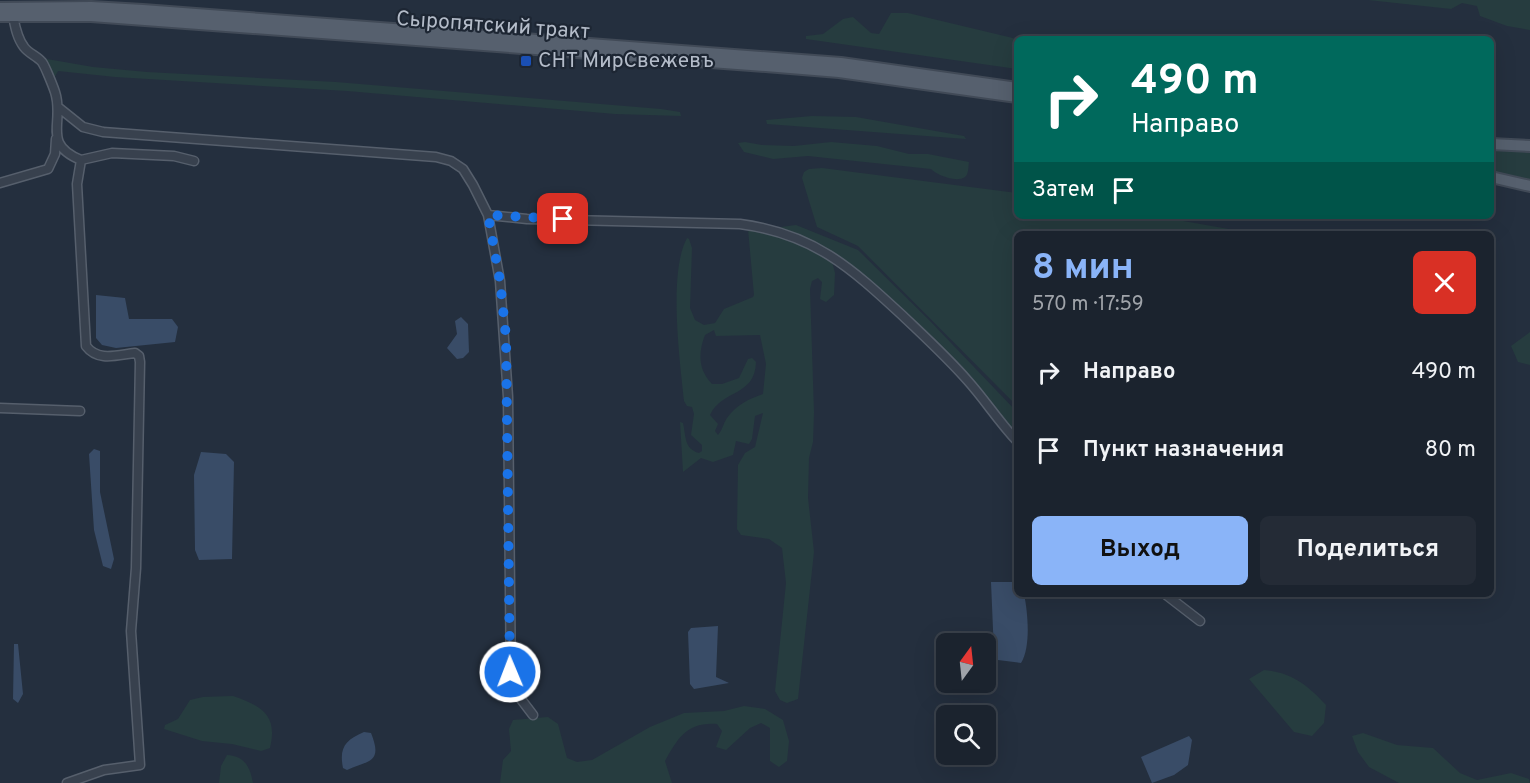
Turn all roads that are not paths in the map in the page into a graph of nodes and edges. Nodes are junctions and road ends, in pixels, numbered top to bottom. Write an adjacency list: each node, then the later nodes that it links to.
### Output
1 (0, 8): 4 (main road, Сыропятский тракт)
2 (0, 16): 3 (main road, Сыропятский тракт)
3 (13, 16): 5 (main road, Сыропятский тракт); 6 (street)
4 (1014, 88)
5 (1014, 97)
6 (58, 107): 7 (street); 15 (street)
7 (56, 139): 10 (street); 13 (street)
8 (1494, 144): 9 (main road)
9 (1530, 146)
10 (81, 160): 11 (street); 22 (street)
11 (194, 161)
12 (1494, 178): 14 (main road)
13 (0, 183)
14 (1530, 186)
15 (488, 215): 18 (street); 21 (street)
16 (0, 408): 17 (street)
17 (80, 411)
18 (1014, 437)
19 (1169, 597): 20 (street)
20 (1200, 621)
21 (533, 715)
22 (67, 783)

